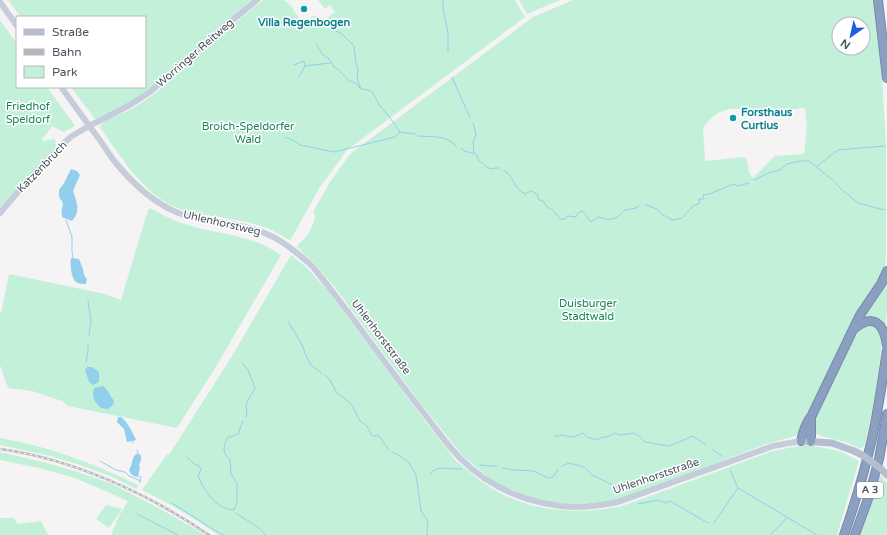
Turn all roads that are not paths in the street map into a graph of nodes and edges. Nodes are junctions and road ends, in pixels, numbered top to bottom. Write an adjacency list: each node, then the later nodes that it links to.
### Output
1 (257, 0): 7 (main road, Worringer Reitweg)
2 (878, 0): 5 (highway)
3 (0, 2): 4 (main road)
4 (16, 25)
5 (887, 78)
6 (62, 88): 7 (main road, Uhlenhorstweg)
7 (89, 126): 8 (main road, Katzenbruch); 9 (main road, Uhlenhorstweg)
8 (0, 212)
9 (310, 264): 16 (main road, Uhlenhorststraße)
10 (887, 271): 11 (highway)
11 (853, 330): 12 (highway); 15 (highway)
12 (887, 346)
13 (887, 350): 19 (highway, A 3)
14 (887, 414): 20 (highway, A 3)
15 (812, 415): 16 (highway); 17 (highway)
16 (801, 441): 17 (main road, Uhlenhorststraße)
17 (811, 441): 18 (main road, Uhlenhorststraße, bridge)
18 (887, 475)
19 (844, 535)
20 (855, 535)

